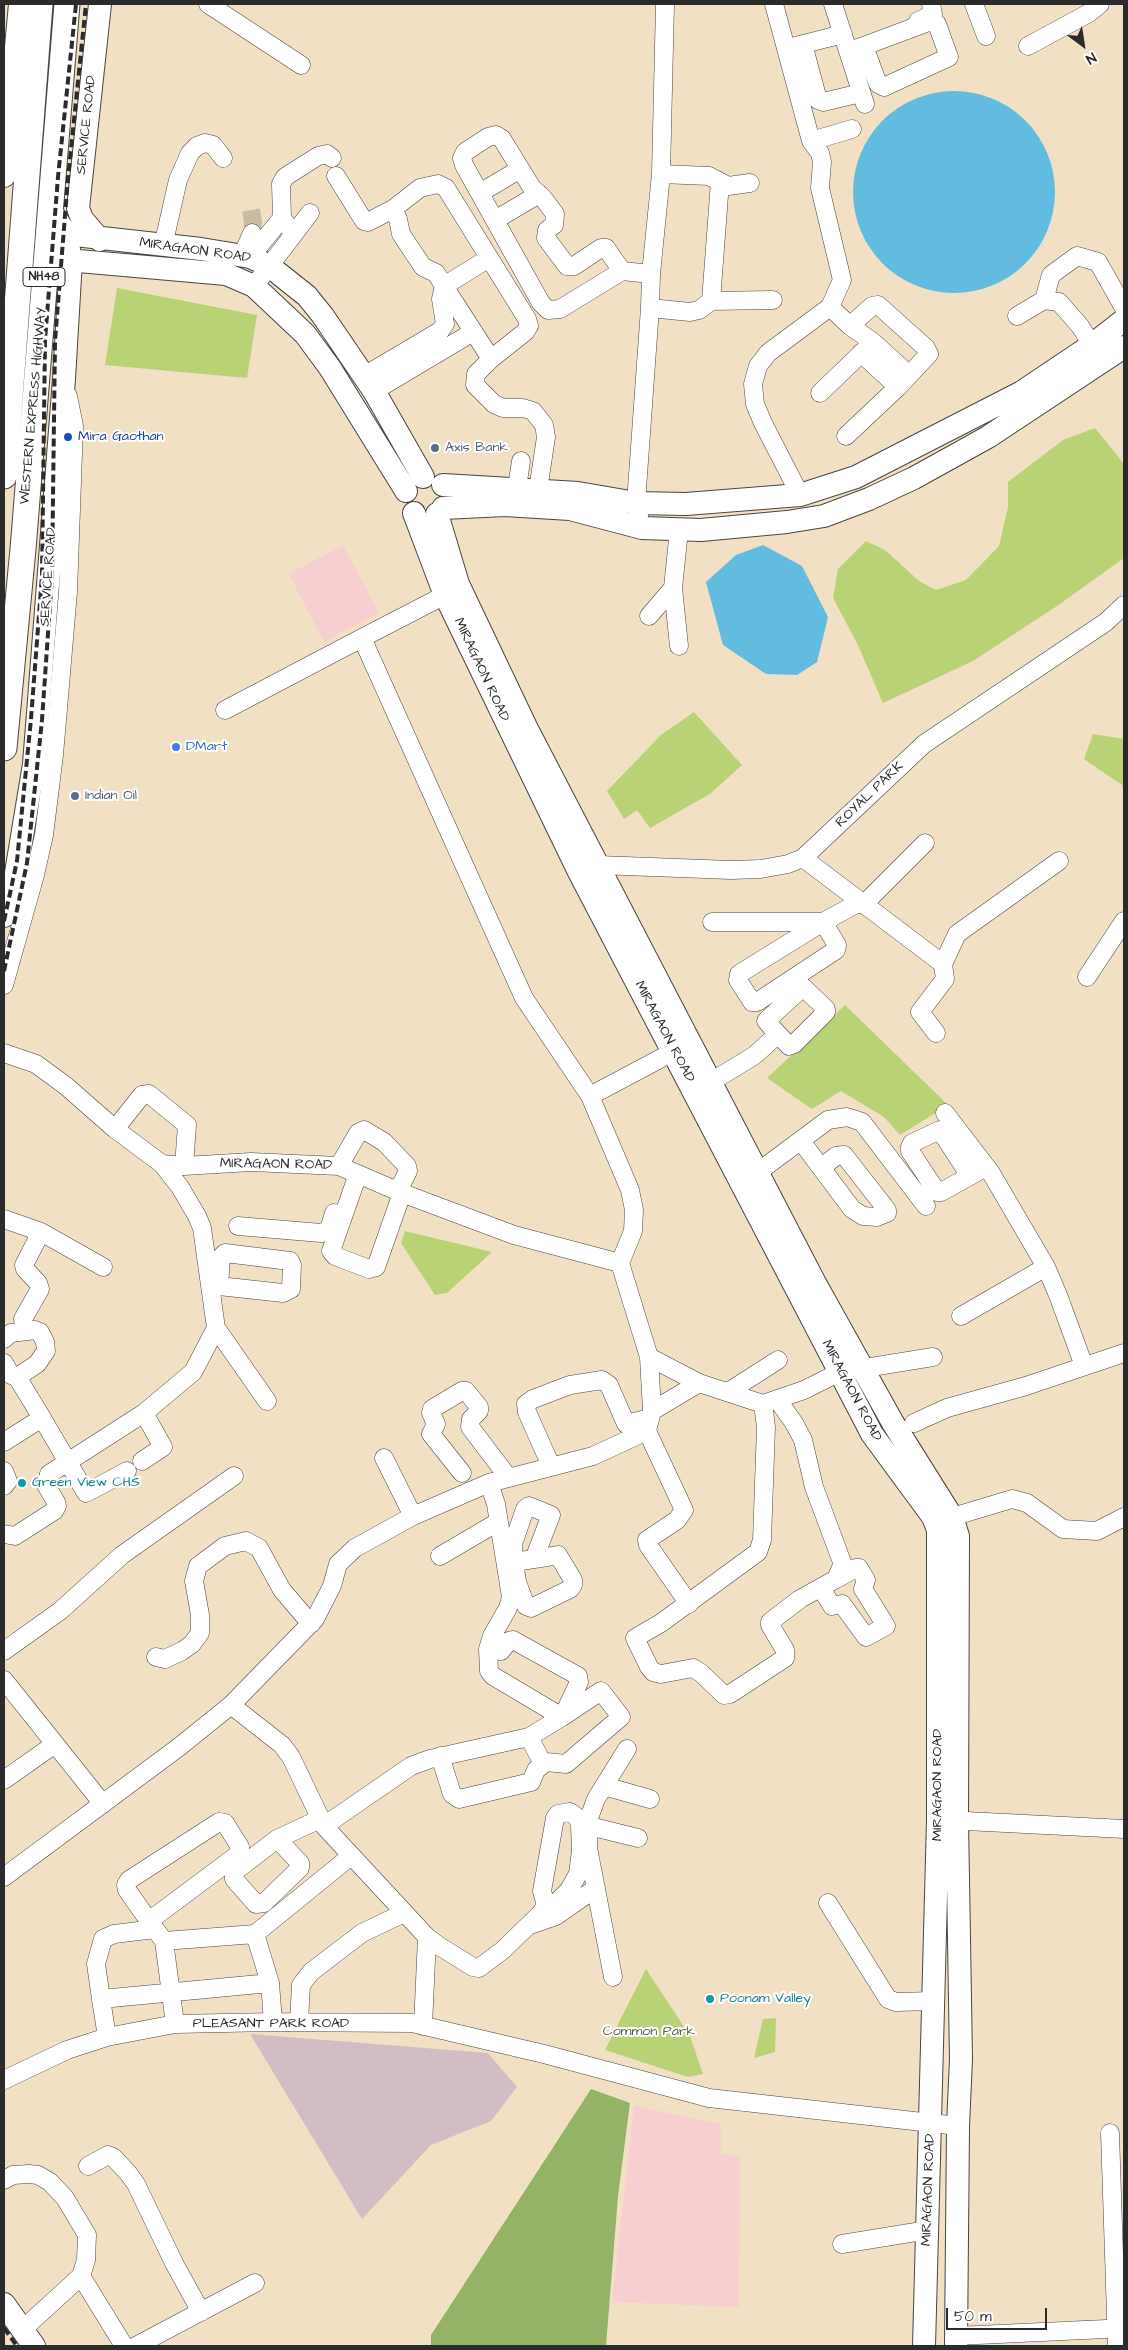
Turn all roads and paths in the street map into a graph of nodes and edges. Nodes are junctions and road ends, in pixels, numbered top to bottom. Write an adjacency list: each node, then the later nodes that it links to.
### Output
1 (20, 4): 23 (main road)
2 (40, 4): 43 (highway, WESTERN EXPRESS HIGHWAY / NH48)
3 (67, 4): 30 (highway, WESTERN EXPRESS HIGHWAY / NH48)
4 (100, 4): 37 (main road, SERVICE ROAD)
5 (208, 4): 16 (street)
6 (665, 4): 22 (street)
7 (774, 4): 15 (street)
8 (833, 4): 13 (street)
9 (931, 4): 13 (street)
10 (974, 4): 12 (street)
11 (1100, 4): 14 (street)
12 (986, 36)
13 (850, 44): 13 (street); 15 (street); 15 (street)
14 (1028, 46)
15 (795, 47): 18 (street)
16 (301, 65)
17 (852, 129): 18 (street)
18 (811, 141): 51 (street)
19 (223, 158): 38 (street)
20 (332, 158): 32 (street)
21 (520, 169): 27 (street); 27 (street); 28 (street)
22 (661, 174): 25 (street); 45 (street)
23 (4, 176)
24 (336, 176): 29 (street)
25 (720, 182): 26 (street); 50 (street)
26 (750, 183)
27 (480, 193): 33 (street)
28 (539, 194): 33 (street); 44 (street)
29 (394, 209): 40 (street); 47 (street)
30 (51, 211): 36 (main road); 39 (highway, WESTERN EXPRESS HIGHWAY / NH48)
31 (310, 213): 35 (street)
32 (282, 218): 35 (street); 41 (street)
33 (495, 220): 44 (street)
34 (252, 233): 41 (street)
35 (293, 233): 41 (street)
36 (66, 234): 37 (main road, MIRAGAON ROAD); 42 (main road, SERVICE ROAD)
37 (100, 240): 38 (main road, MIRAGAON ROAD)
38 (163, 246): 41 (main road, MIRAGAON ROAD)
39 (45, 258): 42 (main road, MIRAGAON ROAD); 87 (highway, WESTERN EXPRESS HIGHWAY / NH48)
40 (489, 258): 47 (street); 61 (street)
41 (254, 259): 46 (street); 63 (main road, MIRAGAON ROAD)
42 (71, 260): 46 (main road, MIRAGAON ROAD); 86 (main road, SERVICE ROAD)
43 (11, 263): 67 (highway, WESTERN EXPRESS HIGHWAY / NH48)
44 (622, 271): 45 (street)
45 (651, 274): 52 (street)
46 (254, 286): 68 (main road, MIRAGAON ROAD)
47 (444, 286): 57 (street); 63 (street)
48 (773, 300): 50 (street)
49 (1044, 300): 53 (street); 54 (street); 58 (street)
50 (711, 301): 52 (street)
51 (830, 307): 56 (street); 70 (street)
52 (650, 308): 71 (street)
53 (1124, 308)
54 (1017, 316)
55 (1124, 320): 58 (main road)
56 (850, 326): 59 (street); 62 (street)
57 (473, 332): 61 (street); 63 (street)
58 (1092, 345): 70 (main road)
59 (867, 347): 62 (street); 64 (street)
60 (1124, 347): 74 (main road)
61 (491, 359): 69 (street)
62 (903, 382): 65 (street)
63 (369, 384): 68 (main road, MIRAGAON ROAD)
64 (820, 394)
65 (846, 436)
66 (521, 461): 69 (street)
67 (4, 476)
68 (424, 485): 69 (main road); 72 (main road, MIRAGAON ROAD); 73 (main road, MIRAGAON ROAD)
69 (527, 489): 71 (main road)
70 (790, 496): 71 (main road); 74 (main road)
71 (636, 503): 75 (street)
72 (440, 511): 73 (main road); 75 (main road); 91 (main road, MIRAGAON ROAD)
73 (414, 513): 78 (main road, MIRAGAON ROAD)
74 (782, 522): 76 (main road)
75 (642, 528): 76 (main road)
76 (680, 530): 77 (street)
77 (673, 588): 80 (street); 84 (street)
78 (446, 595): 83 (street); 91 (main road, MIRAGAON ROAD)
79 (1124, 605): 81 (street, ROYAL PARK)
80 (648, 616)
81 (1106, 622): 82 (street); 89 (street, ROYAL PARK)
82 (1124, 626)
83 (362, 638): 85 (street); 105 (street)
84 (679, 646)
85 (225, 710)
86 (47, 728): 93 (main road, SERVICE ROAD); 99 (street)
87 (4, 748)
88 (925, 843): 92 (street)
89 (803, 858): 91 (street, ROYAL PARK); 92 (street)
90 (1059, 861): 97 (street)
91 (588, 869): 102 (main road, MIRAGAON ROAD)
92 (861, 904): 96 (street); 97 (street)
93 (4, 916)
94 (1124, 921): 98 (street)
95 (712, 922): 96 (street)
96 (823, 922): 96 (street)
97 (943, 964): 100 (street)
98 (1087, 976)
99 (4, 985)
100 (936, 1033)
101 (778, 1034): 104 (street)
102 (682, 1046): 104 (main road, MIRAGAON ROAD); 105 (street); 135 (main road, MIRAGAON ROAD)
103 (4, 1053): 107 (street)
104 (711, 1082): 114 (main road, MIRAGAON ROAD)
105 (590, 1096): 121 (street)
106 (945, 1113): 112 (street)
107 (115, 1129): 109 (street); 110 (street)
108 (801, 1140): 111 (street); 114 (street); 117 (street)
109 (162, 1164): 110 (street, MIRAGAON ROAD); 126 (street)
110 (184, 1166): 113 (street, MIRAGAON ROAD)
111 (822, 1167)
112 (986, 1167): 115 (street); 122 (street)
113 (349, 1170): 116 (street, MIRAGAON ROAD); 116 (street); 116 (street); 119 (street)
114 (758, 1172): 134 (main road, MIRAGAON ROAD)
115 (970, 1176)
116 (400, 1192): 121 (street, MIRAGAON ROAD)
117 (926, 1206)
118 (4, 1218): 120 (street)
119 (238, 1226)
120 (41, 1232): 123 (street); 125 (street)
121 (620, 1264): 130 (street)
122 (1046, 1266): 124 (street); 133 (street)
123 (103, 1267)
124 (961, 1316)
125 (24, 1319)
126 (216, 1328): 139 (street); 141 (street)
127 (4, 1339): 136 (street)
128 (1124, 1353): 133 (street)
129 (933, 1356): 134 (street)
130 (649, 1357): 137 (street); 143 (street)
131 (778, 1360): 138 (street)
132 (4, 1363): 136 (street)
133 (1084, 1366): 144 (street)
134 (862, 1369): 135 (street); 144 (main road, MIRAGAON ROAD)
135 (840, 1372): 140 (street); 144 (main road, MIRAGAON ROAD)
136 (17, 1376): 142 (street)
137 (700, 1383): 138 (street); 143 (street)
138 (728, 1392): 140 (street)
139 (267, 1401)
140 (770, 1402): 165 (street); 167 (street)
141 (144, 1413): 147 (street); 148 (street)
142 (42, 1418): 145 (street); 147 (street)
143 (650, 1420): 149 (street); 149 (street); 167 (street)
144 (894, 1434): 158 (main road, MIRAGAON ROAD); 184 (main road, MIRAGAON ROAD)
145 (4, 1442)
146 (384, 1458): 157 (street)
147 (66, 1461): 151 (street); 161 (street)
148 (142, 1461)
149 (551, 1466): 154 (street)
150 (4, 1471): 156 (street)
151 (127, 1471)
152 (462, 1473): 154 (street)
153 (234, 1476): 170 (street)
154 (508, 1477): 155 (street)
155 (489, 1483): 157 (street); 160 (street)
156 (4, 1486)
157 (413, 1516): 168 (street)
158 (952, 1517): 159 (street); 184 (main road, MIRAGAON ROAD)
159 (1124, 1517)
160 (498, 1522): 162 (street); 164 (street)
161 (4, 1534)
162 (440, 1556)
163 (534, 1558): 164 (street); 164 (street); 164 (street)
164 (510, 1562): 169 (street)
165 (836, 1579): 166 (street); 166 (street)
166 (820, 1588): 167 (street)
167 (689, 1604)
168 (311, 1624): 171 (street); 173 (street)
169 (488, 1649): 174 (street); 174 (street)
170 (4, 1651)
171 (156, 1657)
172 (6, 1686): 176 (street)
173 (231, 1705): 183 (street); 185 (street)
174 (562, 1717): 175 (street); 179 (street)
175 (529, 1738): 178 (street); 179 (street)
176 (55, 1744): 180 (street); 183 (street)
177 (627, 1748): 181 (street)
178 (440, 1756): 179 (street); 185 (street)
179 (543, 1764)
180 (4, 1780)
181 (604, 1786): 182 (street); 186 (street)
182 (650, 1799)
183 (103, 1804): 191 (street)
184 (947, 1820): 187 (street); 204 (main road, MIRAGAON ROAD); 212 (main road, MIRAGAON ROAD)
185 (322, 1823): 189 (street); 190 (street)
186 (589, 1826): 188 (street); 192 (street)
187 (1124, 1829)
188 (638, 1838)
189 (277, 1839)
190 (351, 1856): 195 (street); 198 (street)
191 (4, 1877)
192 (596, 1888): 196 (street); 200 (street)
193 (548, 1903): 196 (street)
194 (828, 1903): 204 (street)
195 (404, 1913): 199 (street); 206 (street)
196 (528, 1925): 199 (street)
197 (156, 1930): 197 (street); 198 (street); 202 (street); 203 (street)
198 (255, 1934): 201 (street)
199 (427, 1937): 208 (street)
200 (613, 1977)
201 (270, 1983): 202 (street); 205 (street)
202 (170, 1991): 203 (street); 207 (street)
203 (101, 1999): 209 (street)
204 (934, 2002): 211 (main road, MIRAGAON ROAD)
205 (273, 2022): 206 (street, PLEASANT PARK ROAD); 207 (street, PLEASANT PARK ROAD)
206 (299, 2022): 208 (street, PLEASANT PARK ROAD)
207 (175, 2024): 209 (street, PLEASANT PARK ROAD)
208 (423, 2026): 211 (street, PLEASANT PARK ROAD)
209 (107, 2037): 210 (street, PLEASANT PARK ROAD)
210 (4, 2080)
211 (931, 2125): 212 (street, PLEASANT PARK ROAD); 216 (main road, MIRAGAON ROAD)
212 (958, 2126): 224 (main road, MIRAGAON ROAD)
213 (1110, 2133): 228 (street)
214 (88, 2166): 221 (street)
215 (4, 2180): 218 (street)
216 (928, 2230): 217 (street); 227 (main road, MIRAGAON ROAD)
217 (842, 2244)
218 (81, 2276): 223 (street); 225 (street)
219 (255, 2283): 221 (street)
220 (4, 2304): 223 (main road)
221 (201, 2312): 226 (street)
222 (1106, 2329): 224 (street)
223 (28, 2338)
224 (956, 2341)
225 (124, 2346)
226 (136, 2346)
227 (924, 2346)
228 (1117, 2346)

